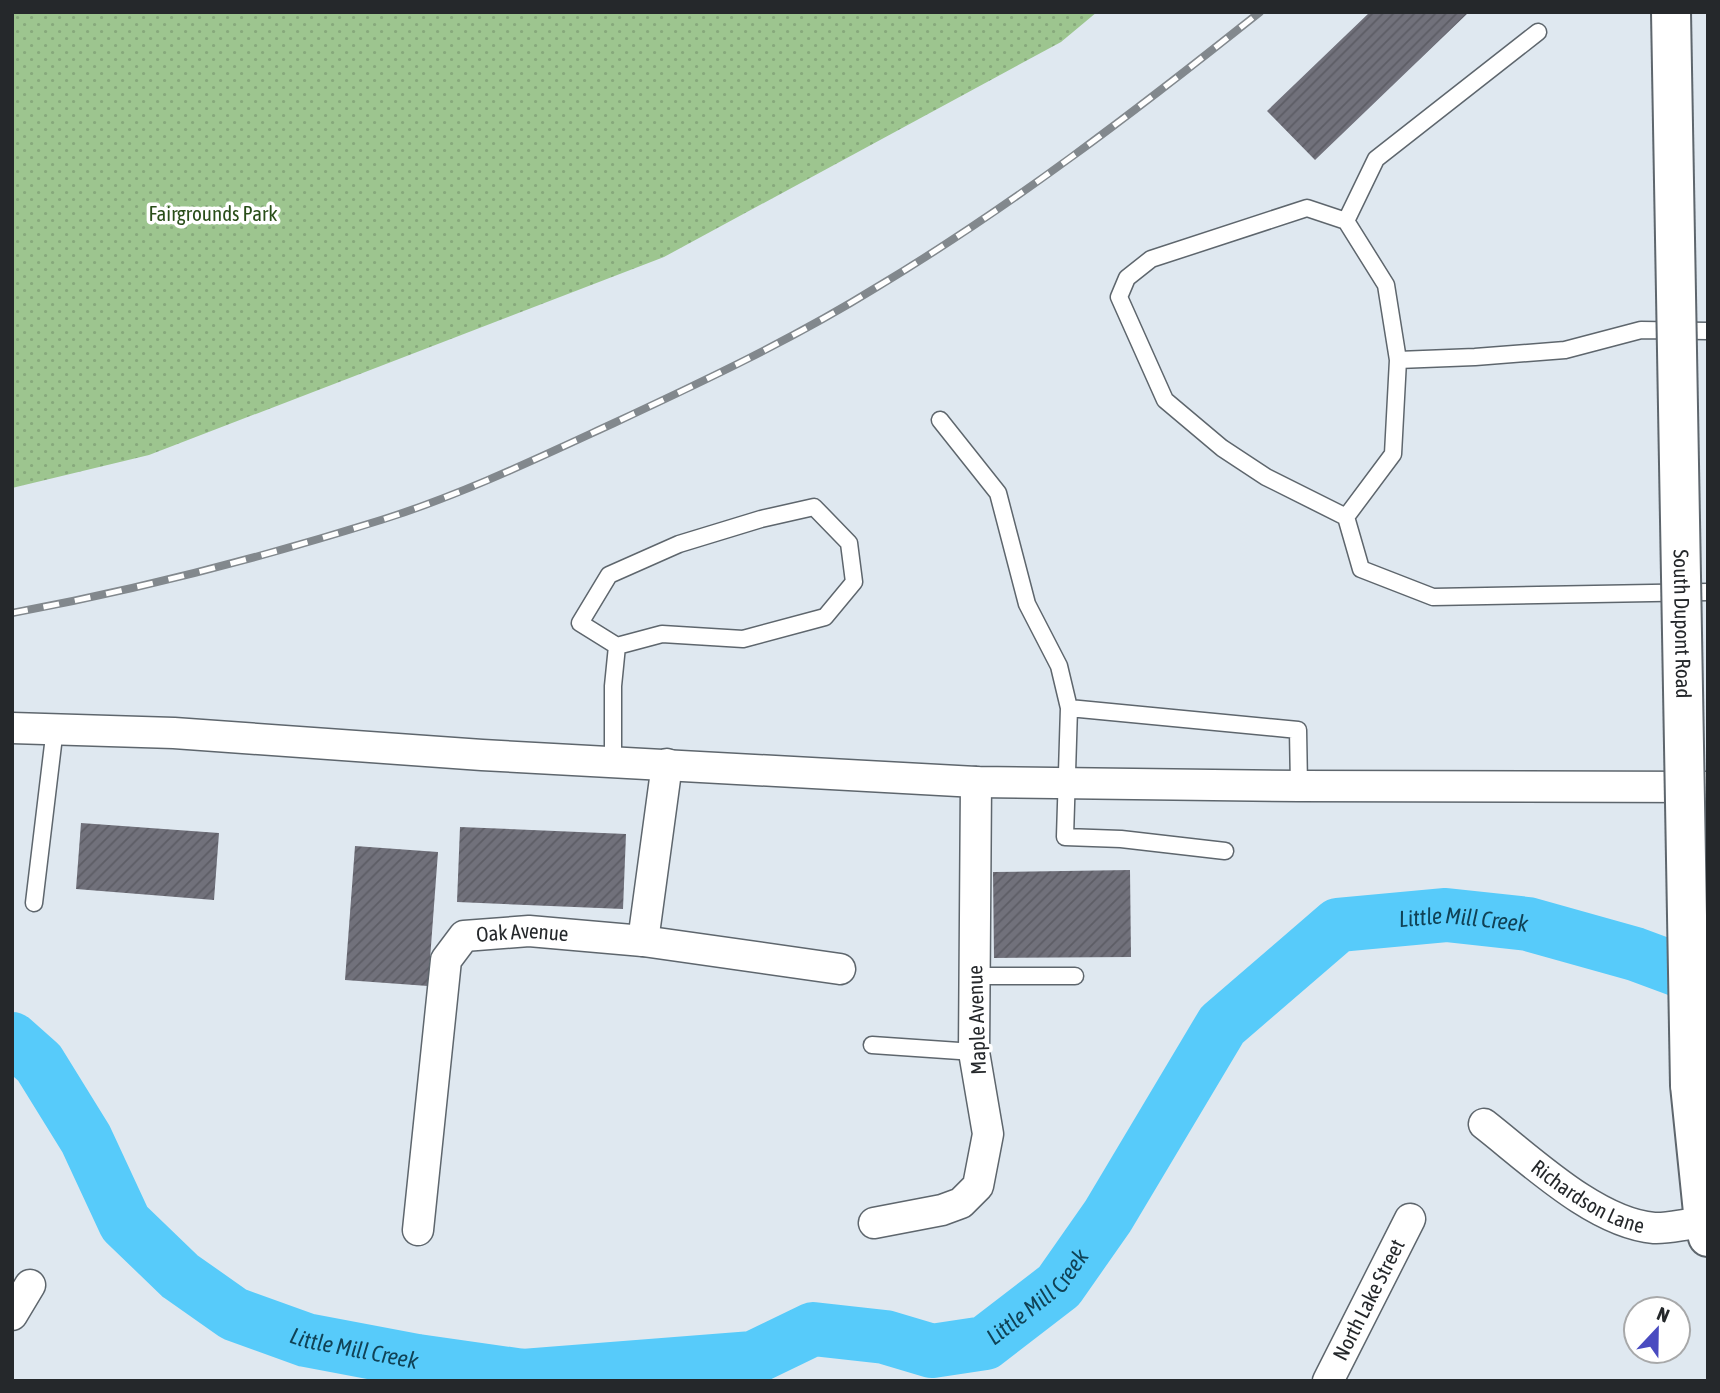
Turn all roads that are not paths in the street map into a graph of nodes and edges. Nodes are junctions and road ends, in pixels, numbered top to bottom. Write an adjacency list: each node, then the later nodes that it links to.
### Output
1 (1671, 12): 30 (main road, South Dupont Road, bridge)
2 (1538, 32): 3 (lane)
3 (1346, 220): 5 (lane); 7 (lane)
4 (1708, 331): 5 (lane)
5 (1398, 360): 7 (lane)
6 (940, 420): 10 (lane)
7 (1346, 517): 8 (lane)
8 (1708, 592)
9 (617, 646): 9 (lane); 13 (lane)
10 (1069, 708): 16 (lane); 17 (lane)
11 (12, 728): 12 (street)
12 (55, 728): 13 (street); 20 (lane)
13 (612, 762): 14 (street)
14 (667, 764): 15 (street); 21 (street)
15 (976, 782): 16 (street); 23 (street, Maple Avenue)
16 (1066, 785): 17 (street); 19 (lane)
17 (1299, 786): 18 (street)
18 (1708, 787)
19 (1225, 851)
20 (34, 903)
21 (643, 941): 22 (street, Oak Avenue); 31 (street, Oak Avenue)
22 (840, 969)
23 (974, 976): 24 (lane); 26 (street, Maple Avenue)
24 (1075, 976)
25 (872, 1045): 26 (lane)
26 (974, 1052): 29 (street, Maple Avenue)
27 (1483, 1124): 30 (street, Richardson Lane)
28 (1410, 1219): 34 (street, North Lake Street)
29 (874, 1223)
30 (1706, 1227)
31 (418, 1230)
32 (30, 1285): 33 (street)
33 (12, 1315)
34 (1328, 1381)

